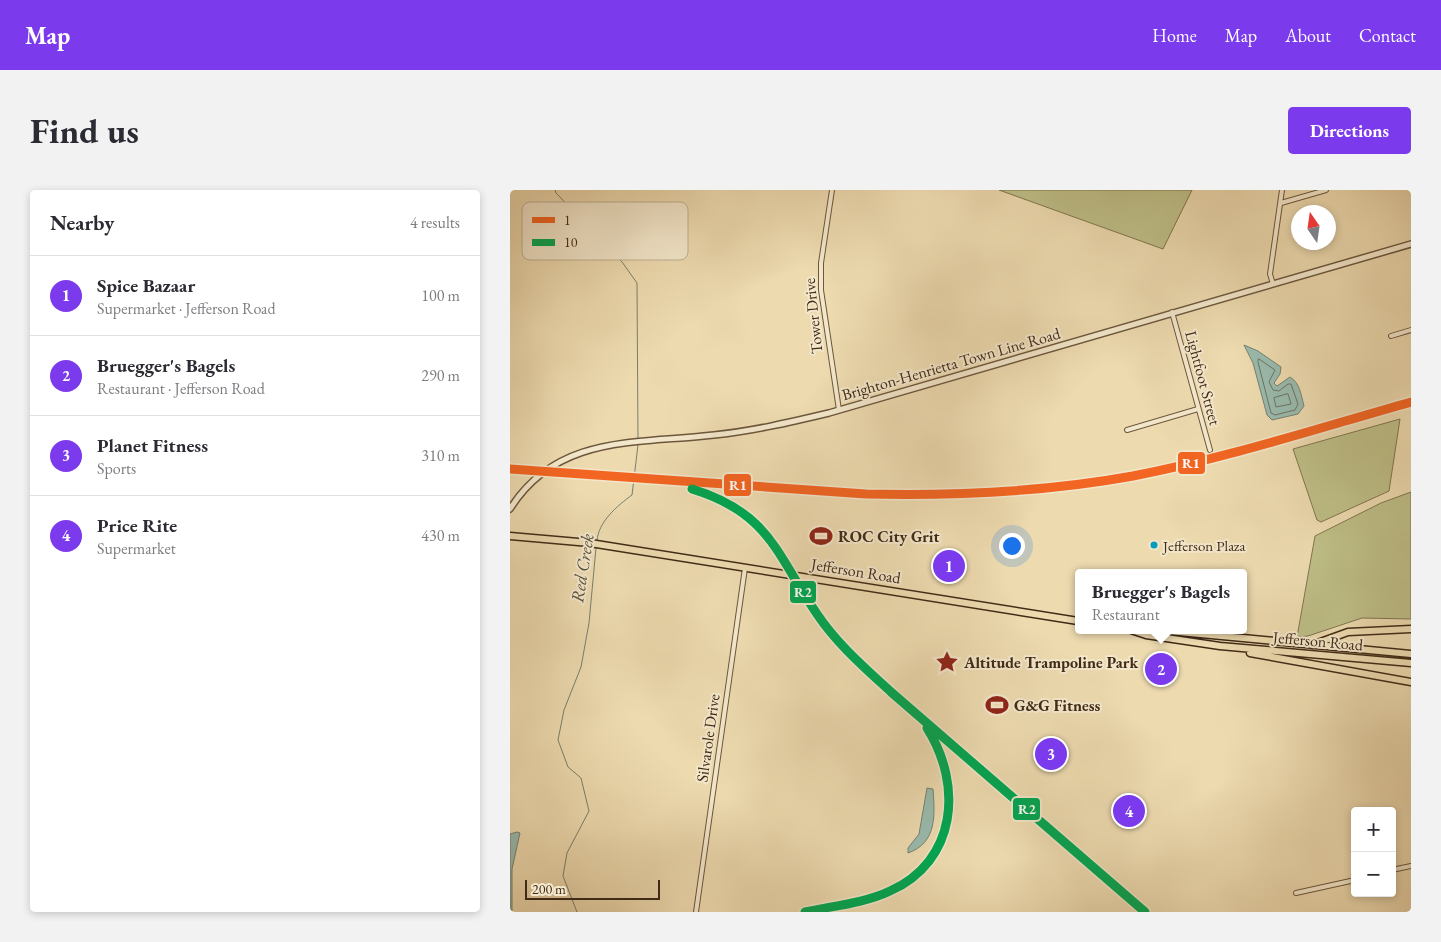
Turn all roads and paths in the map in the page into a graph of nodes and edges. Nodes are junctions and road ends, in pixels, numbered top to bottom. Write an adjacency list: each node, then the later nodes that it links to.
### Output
1 (832, 190): 11 (street, Tower Drive)
2 (1282, 190): 4 (street)
3 (1326, 190): 4 (street)
4 (1280, 203): 6 (street)
5 (1411, 244): 6 (street, Brighton-Henrietta Town Line Road)
6 (1273, 284): 7 (street, Brighton-Henrietta Town Line Road)
7 (1172, 312): 10 (street, Lightfoot Street); 11 (street, Brighton-Henrietta Town Line Road)
8 (1411, 330): 9 (street)
9 (1391, 336)
10 (1198, 409): 12 (street); 13 (street, Lightfoot Street)
11 (839, 410): 14 (street, Brighton-Henrietta Town Line Road)
12 (1127, 430)
13 (1210, 450)
14 (510, 509)
15 (510, 536): 16 (main road, Jefferson Road)
16 (745, 568): 17 (main road, Jefferson Road); 30 (street, Silvarole Drive)
17 (1075, 621)
18 (1411, 630): 22 (main road)
19 (1143, 634): 21 (main road, Jefferson Road)
20 (1196, 634): 22 (main road, Jefferson Road)
21 (1220, 646): 24 (main road, Jefferson Road); 25 (main road)
22 (1311, 646): 23 (main road, Jefferson Road)
23 (1411, 654)
24 (1411, 663)
25 (1411, 682)
26 (1411, 866): 27 (street)
27 (1396, 869)
28 (1351, 881): 29 (street)
29 (1296, 893)
30 (696, 912)

